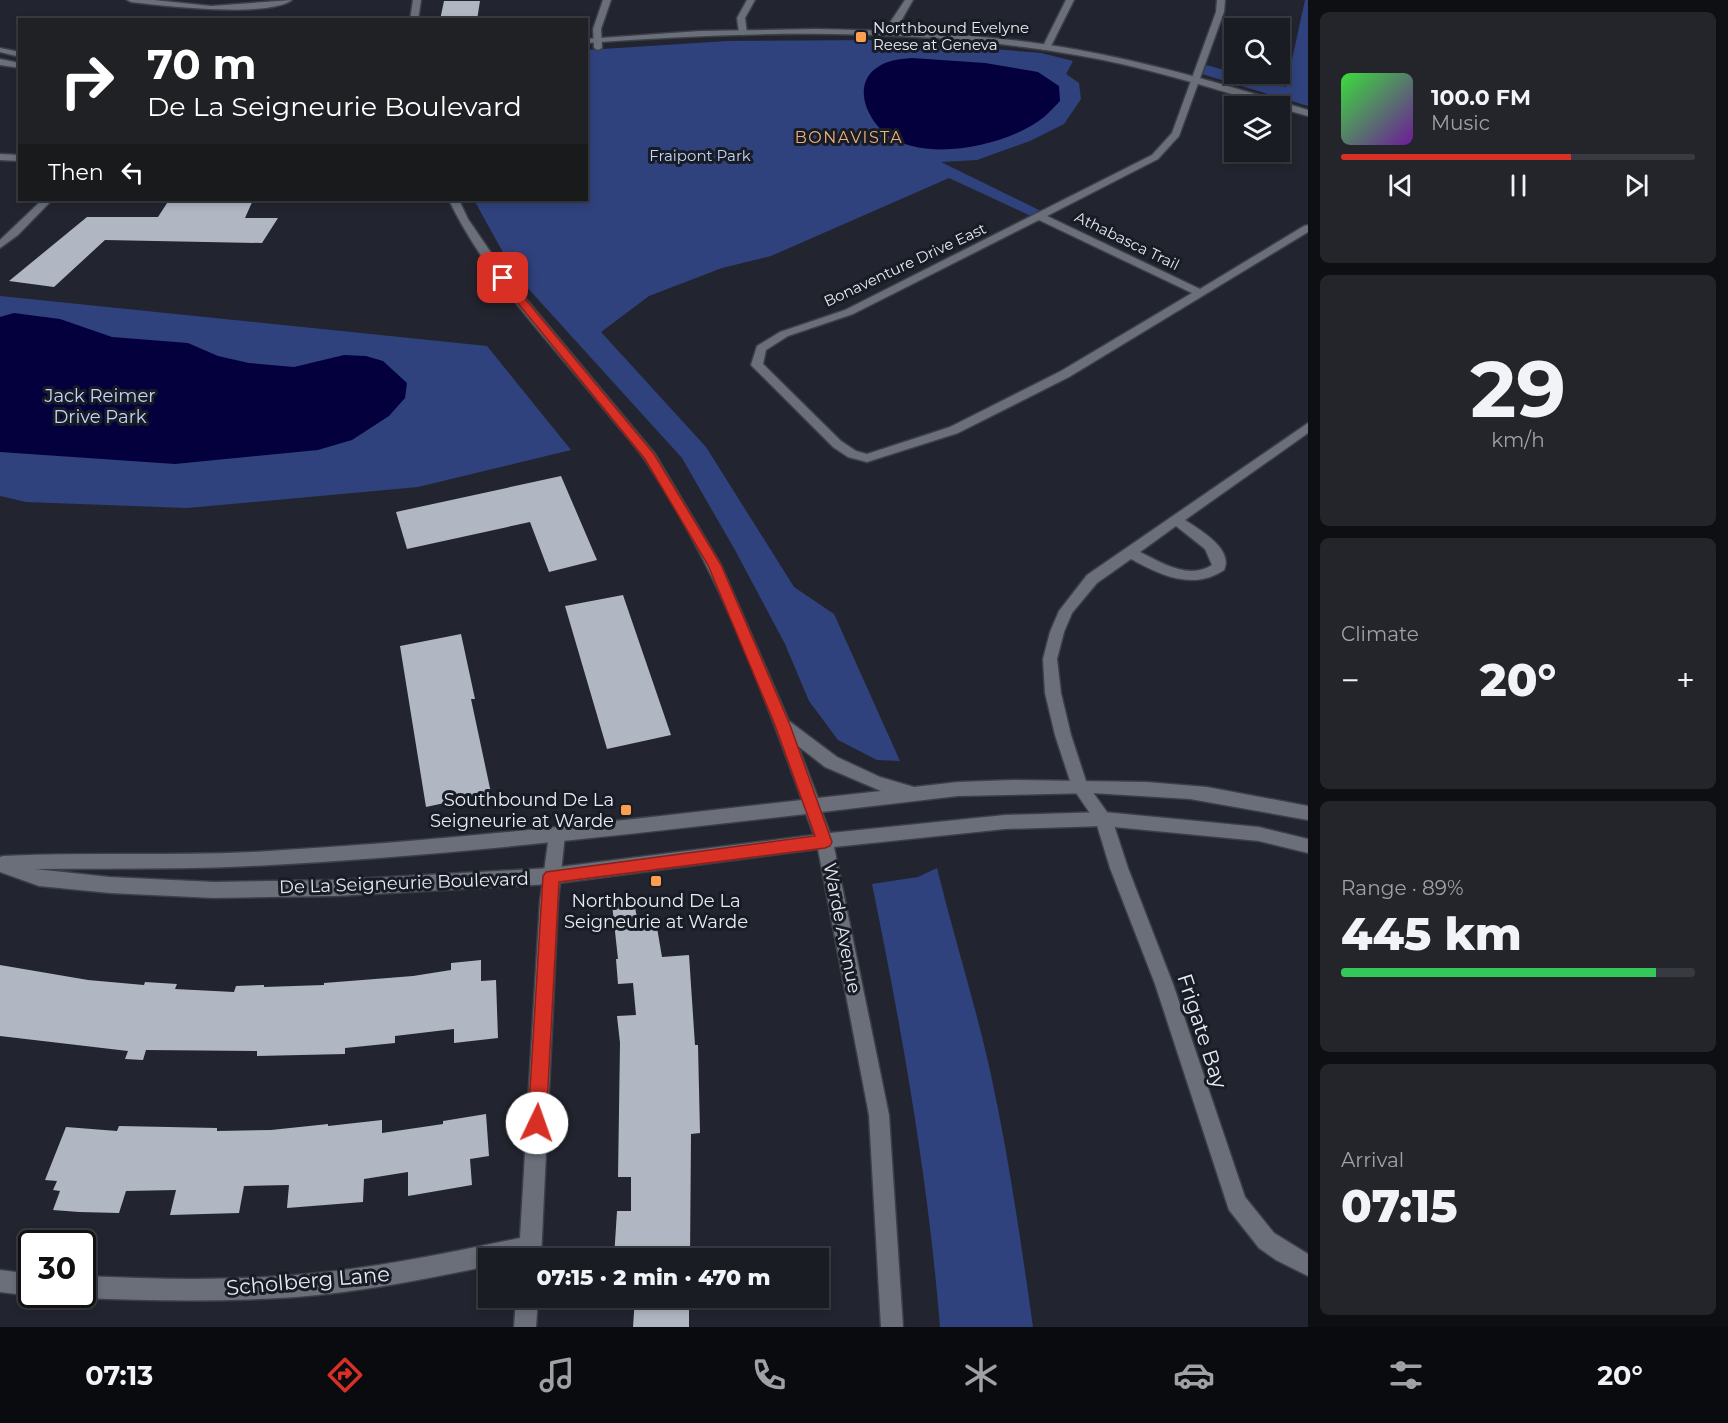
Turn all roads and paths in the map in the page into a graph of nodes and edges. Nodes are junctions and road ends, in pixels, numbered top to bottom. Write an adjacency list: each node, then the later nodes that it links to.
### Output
1 (131, 0): 9 (street)
2 (288, 0): 9 (street)
3 (417, 0): 11 (street)
4 (608, 0): 15 (street)
5 (751, 0): 12 (street)
6 (909, 0): 13 (street)
7 (1070, 0): 17 (street)
8 (1221, 0): 22 (street, Bonaventure Drive East)
9 (211, 8): 10 (street)
10 (204, 18)
11 (414, 18)
12 (743, 33): 13 (street); 15 (street)
13 (890, 33): 17 (street)
14 (588, 42): 15 (street)
15 (597, 44): 16 (street)
16 (588, 48)
17 (1046, 48): 22 (street)
18 (0, 50): 19 (street)
19 (18, 54)
20 (0, 62): 21 (street)
21 (18, 66)
22 (1195, 80): 23 (street); 28 (street, Bonaventure Drive East)
23 (1308, 114)
24 (0, 157): 25 (street)
25 (18, 159)
26 (46, 201): 30 (street)
27 (454, 201): 35 (street, Warde Avenue)
28 (1042, 217): 31 (street, Athabasca Trail); 31 (street, Bonaventure Drive East)
29 (1308, 228): 31 (street, Bonaventure Drive East)
30 (0, 245)
31 (1198, 292)
32 (1308, 427): 33 (street, Frigate Bay)
33 (1176, 520): 34 (street, Frigate Bay); 34 (street)
34 (1130, 552): 36 (street, Frigate Bay)
35 (783, 725): 37 (street); 38 (street, Warde Avenue)
36 (1080, 787): 37 (street, De La Seigneurie Boulevard); 39 (street, De La Seigneurie Boulevard); 40 (street, Frigate Bay)
37 (916, 794): 38 (street, De La Seigneurie Boulevard)
38 (812, 806): 41 (street, De La Seigneurie Boulevard); 42 (street, Warde Avenue)
39 (1308, 813)
40 (1104, 819): 42 (street, De La Seigneurie Boulevard); 43 (street, De La Seigneurie Boulevard); 48 (street, Frigate Bay)
41 (557, 835): 44 (street, De La Seigneurie Boulevard); 45 (street)
42 (825, 842): 45 (street, De La Seigneurie Boulevard); 54 (street, Warde Avenue)
43 (1308, 846)
44 (0, 864): 45 (street, De La Seigneurie Boulevard)
45 (551, 876): 46 (street)
46 (530, 1248)
47 (478, 1260): 51 (street, Scholberg Lane)
48 (1308, 1265)
49 (0, 1281): 50 (street)
50 (18, 1283)
51 (96, 1287)
52 (526, 1308): 53 (street)
53 (525, 1327)
54 (892, 1327)

